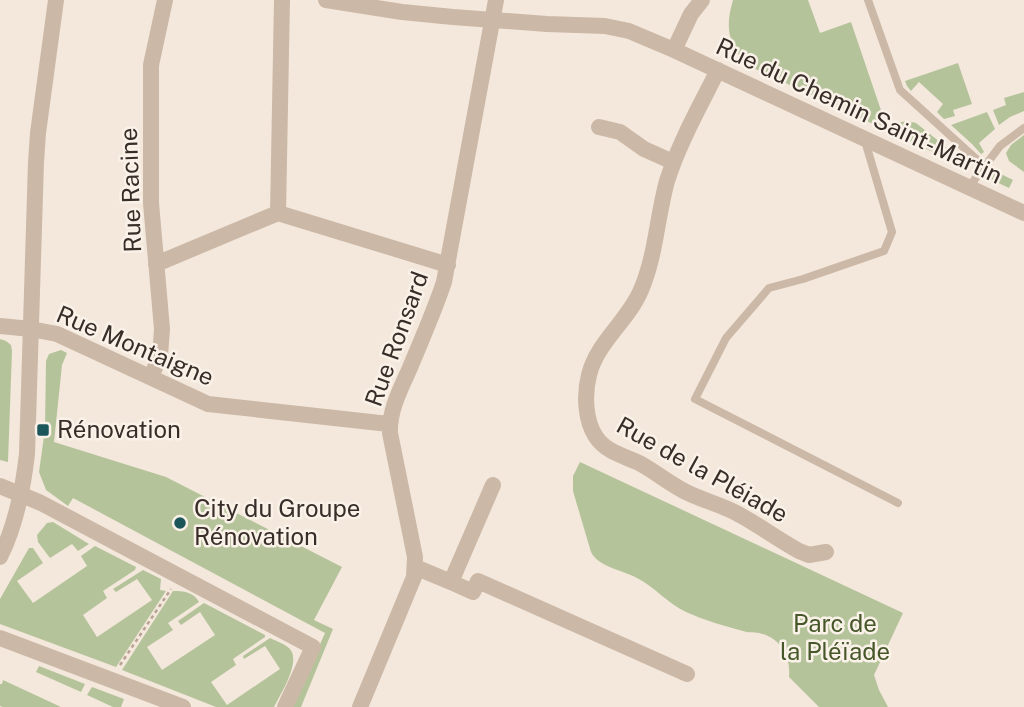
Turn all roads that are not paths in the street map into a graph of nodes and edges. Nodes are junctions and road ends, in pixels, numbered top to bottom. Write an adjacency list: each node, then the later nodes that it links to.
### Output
1 (56, 0): 22 (street)
2 (165, 0): 19 (street, Rue Racine)
3 (282, 0): 17 (street)
4 (326, 0): 8 (street, Rue du Chemin Saint-Martin)
5 (496, 0): 8 (street, Rue Ronsard)
6 (702, 0): 9 (street)
7 (868, 0): 15 (lane)
8 (493, 20): 9 (street, Rue du Chemin Saint-Martin); 20 (street, Rue Ronsard)
9 (674, 50): 10 (street, Rue du Chemin Saint-Martin)
10 (718, 70): 13 (street, Rue du Chemin Saint-Martin); 14 (street, Rue de la Pléiade)
11 (598, 127): 14 (street)
12 (1024, 128): 15 (lane)
13 (865, 139): 16 (street, Rue du Chemin Saint-Martin); 28 (lane)
14 (673, 162): 29 (street, Rue de la Pléiade)
15 (984, 166): 16 (lane)
16 (968, 187): 18 (street, Rue du Chemin Saint-Martin)
17 (278, 213): 19 (street); 20 (street)
18 (1024, 213)
19 (156, 264): 23 (street, Rue Racine)
20 (448, 265): 24 (street, Rue Ronsard)
21 (0, 326): 22 (street, Rue Montaigne)
22 (31, 329): 23 (street, Rue Montaigne); 27 (street)
23 (151, 377): 24 (street, Rue Montaigne)
24 (390, 424): 31 (street, Rue Ronsard)
25 (493, 485): 32 (street)
26 (0, 486): 27 (street)
27 (20, 494): 30 (street); 36 (street)
28 (898, 503)
29 (826, 552)
30 (0, 558)
31 (415, 567): 32 (street); 37 (street, Rue Ronsard)
32 (452, 582): 34 (street)
33 (0, 638): 35 (street)
34 (687, 674)
35 (183, 707)
36 (285, 707)
37 (360, 707)

